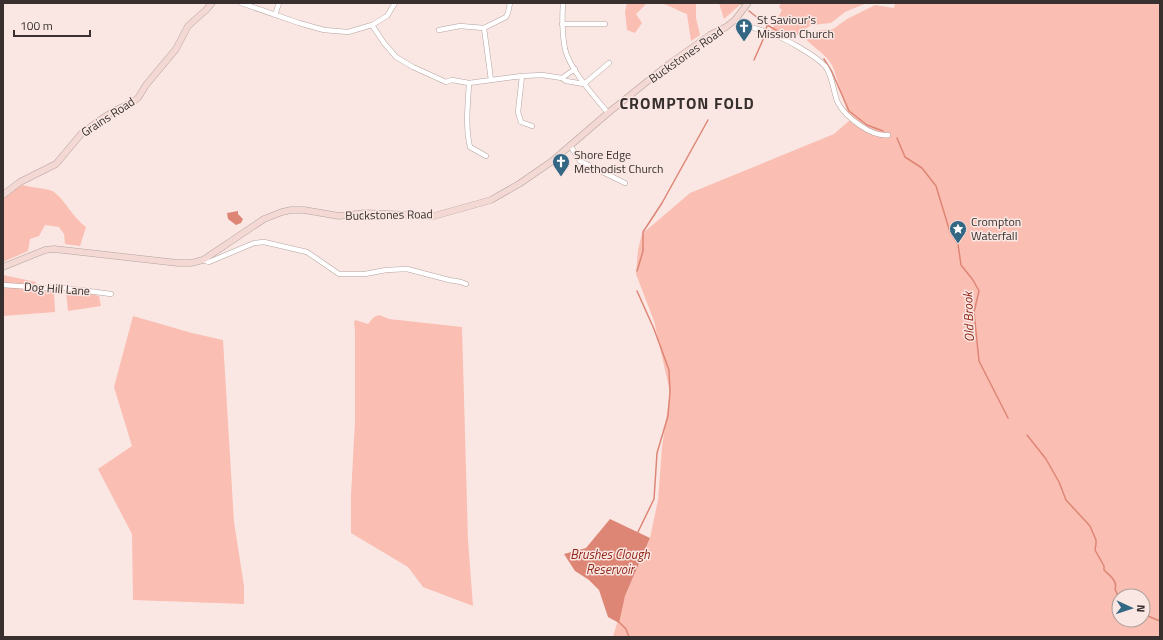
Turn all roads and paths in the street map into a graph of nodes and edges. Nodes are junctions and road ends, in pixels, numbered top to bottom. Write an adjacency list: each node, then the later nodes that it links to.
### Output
1 (212, 3): 28 (main road, Grains Road)
2 (240, 3): 8 (street)
3 (279, 3): 8 (street)
4 (395, 3): 12 (street)
5 (510, 3): 13 (street)
6 (563, 3): 10 (street)
7 (748, 3): 9 (main road, Buckstones Road)
8 (275, 15): 12 (street)
9 (735, 20): 22 (main road, Buckstones Road); 24 (street)
10 (562, 24): 11 (street); 16 (street)
11 (604, 24)
12 (372, 25): 20 (street)
13 (484, 28): 14 (street); 19 (street)
14 (439, 30)
15 (609, 64): 21 (street)
16 (575, 69): 18 (street); 21 (street)
17 (522, 76): 18 (street); 19 (street); 23 (street)
18 (562, 78): 21 (street)
19 (491, 80): 20 (street)
20 (469, 83): 26 (street)
21 (584, 84): 22 (street)
22 (608, 113): 25 (main road, Buckstones Road)
23 (532, 126)
24 (888, 135)
25 (570, 145): 27 (street); 29 (main road, Buckstones Road)
26 (486, 156)
27 (625, 183)
28 (3, 195)
29 (203, 260): 30 (main road, Buckstones Road); 31 (street)
30 (3, 267)
31 (466, 284)
32 (3, 285): 33 (street, Dog Hill Lane)
33 (111, 294)

